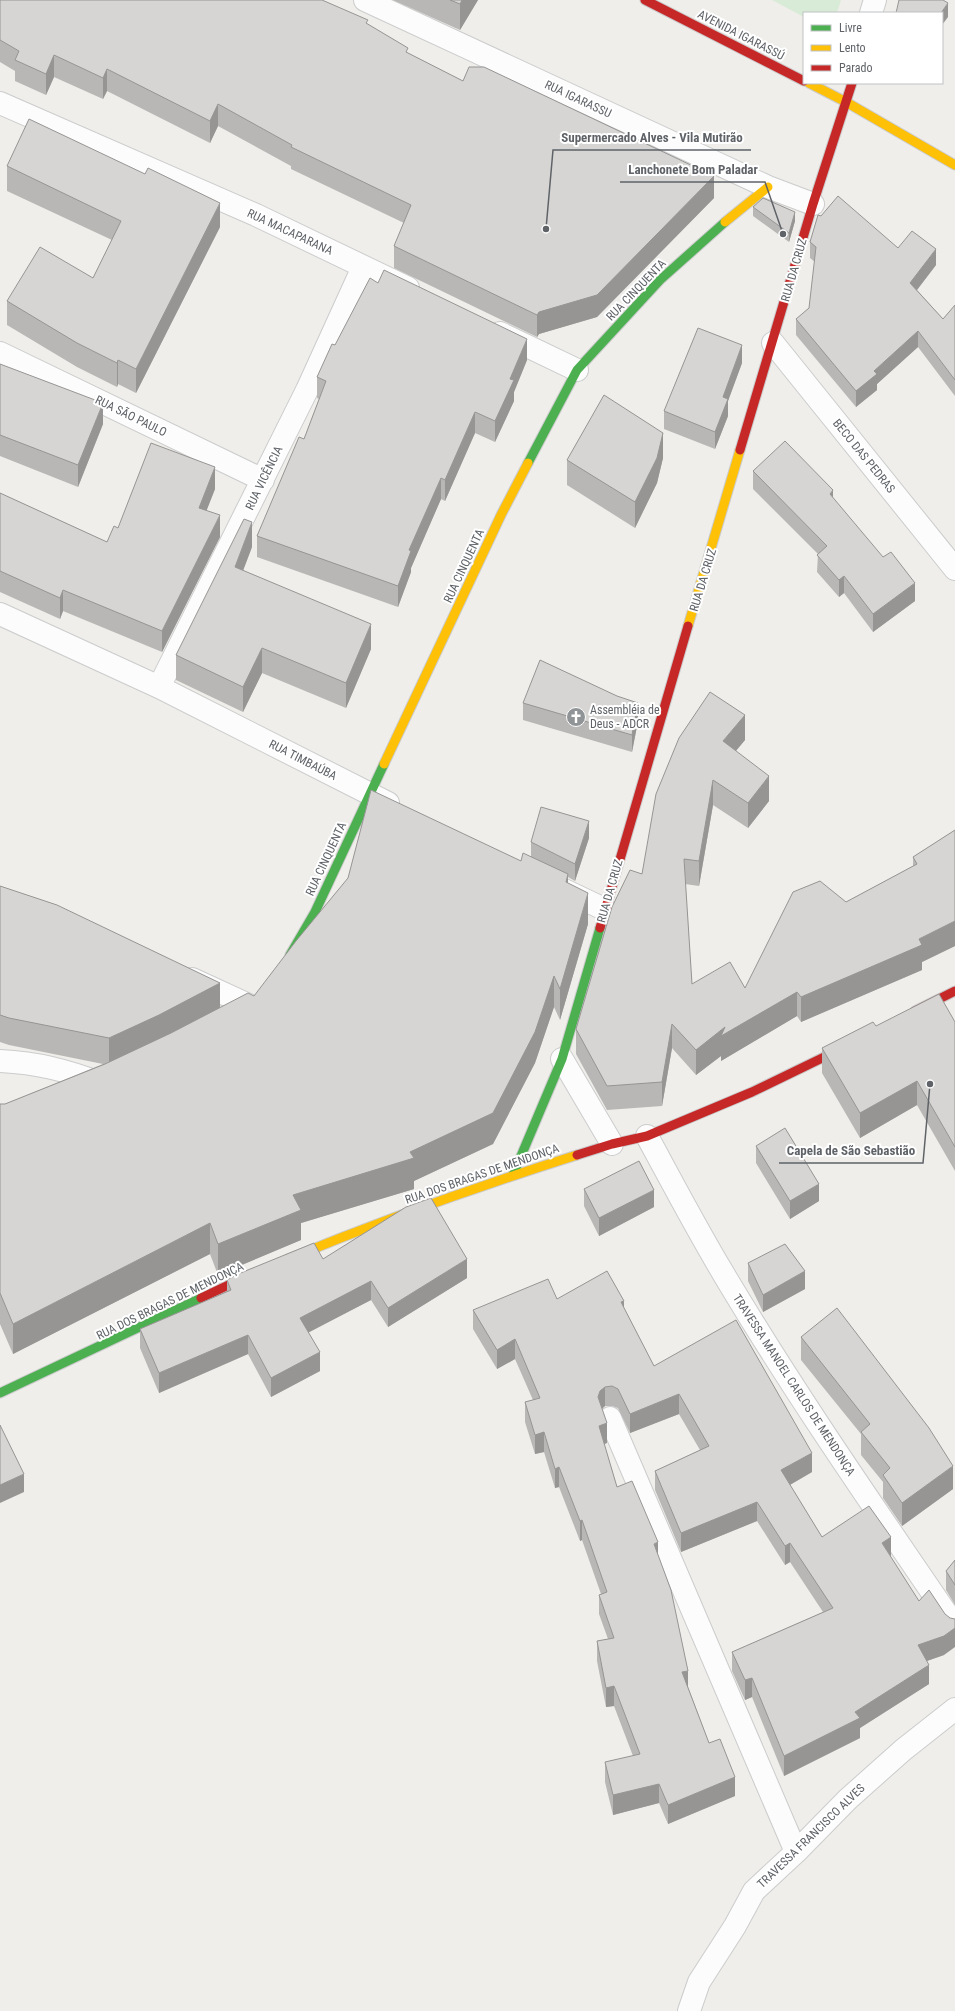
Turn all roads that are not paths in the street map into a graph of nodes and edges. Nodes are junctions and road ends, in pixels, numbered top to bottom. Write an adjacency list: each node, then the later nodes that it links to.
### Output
1 (365, 0): 11 (street, RUA IGARASSU)
2 (645, 0): 5 (street, AVENIDA IGARASSÚ)
3 (875, 0): 4 (street)
4 (872, 12)
5 (803, 80)
6 (811, 84): 8 (street)
7 (852, 84): 8 (street, RUA DA CRUZ)
8 (846, 102): 10 (street); 12 (street, RUA DA CRUZ)
9 (0, 103): 13 (street, RUA MACAPARANA)
10 (955, 165)
11 (768, 187): 12 (street, RUA IGARASSU); 18 (street, RUA CINQUENTA)
12 (813, 204): 16 (street, RUA DA CRUZ)
13 (363, 266): 14 (street, RUA MACAPARANA); 19 (street, RUA VICÊNCIA)
14 (427, 298)
15 (484, 325): 18 (street)
16 (774, 343): 20 (street, BECO DAS PEDRAS); 26 (street, RUA DA CRUZ)
17 (0, 353): 19 (street, RUA SÃO PAULO)
18 (577, 370): 23 (street, RUA CINQUENTA)
19 (263, 480): 22 (street, RUA VICÊNCIA)
20 (955, 569)
21 (0, 614): 22 (street, RUA TIMBAÚBA)
22 (159, 687): 23 (street, RUA TIMBAÚBA)
23 (370, 794): 24 (street, RUA TIMBAÚBA); 27 (street, RUA CINQUENTA)
24 (406, 812)
25 (547, 881): 26 (street)
26 (604, 909): 33 (street, RUA DA CRUZ)
27 (287, 961)
28 (174, 970): 30 (street)
29 (955, 991): 31 (street)
30 (251, 1007)
31 (906, 1016)
32 (857, 1041): 36 (street, RUA DOS BRAGAS DE MENDONÇA)
33 (562, 1059): 37 (street); 38 (street, RUA DA CRUZ)
34 (0, 1061): 35 (street)
35 (98, 1084)
36 (647, 1136): 37 (street, RUA DOS BRAGAS DE MENDONÇA); 43 (street, TRAVESSA MANOEL CARLOS DE MENDONÇA)
37 (612, 1144): 38 (street, RUA DOS BRAGAS DE MENDONÇA)
38 (513, 1175): 39 (street, RUA DOS BRAGAS DE MENDONÇA)
39 (282, 1262)
40 (262, 1270): 41 (street, RUA DOS BRAGAS DE MENDONÇA)
41 (0, 1394)
42 (610, 1418): 45 (street)
43 (955, 1626)
44 (955, 1709): 45 (street, TRAVESSA FRANCISCO ALVES)
45 (796, 1852): 46 (street, TRAVESSA FRANCISCO ALVES)
46 (689, 2011)

